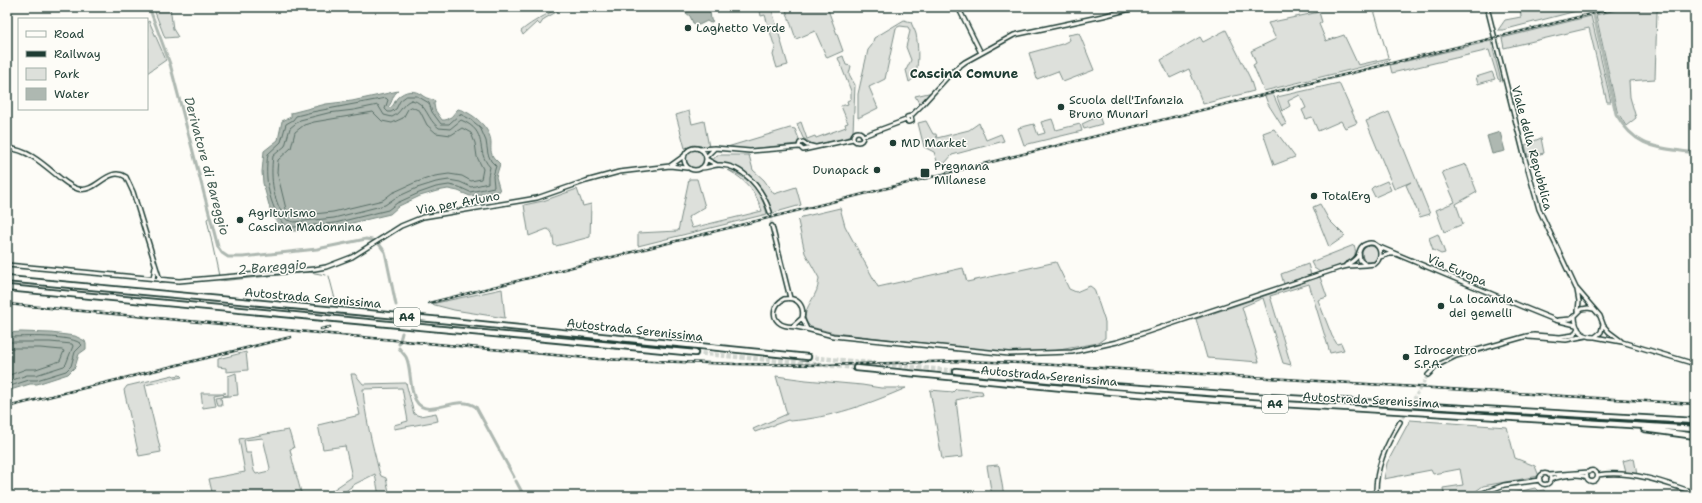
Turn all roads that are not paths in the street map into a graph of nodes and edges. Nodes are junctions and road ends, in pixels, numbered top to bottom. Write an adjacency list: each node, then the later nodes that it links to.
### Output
1 (958, 7): 4 (street)
2 (1138, 7): 4 (street)
3 (1487, 7): 32 (street, Viale della Repubblica)
4 (981, 53): 5 (street)
5 (863, 136): 6 (street); 6 (street)
6 (853, 139): 8 (street)
7 (799, 146): 8 (street); 8 (street); 10 (street)
8 (807, 147)
9 (7, 148): 26 (street)
10 (715, 148): 11 (street); 13 (street)
11 (699, 149): 12 (street, Via per Arluno); 13 (street)
12 (684, 156): 15 (street, Via per Arluno); 16 (street)
13 (706, 158): 14 (street); 17 (street)
14 (717, 165): 17 (street, Via per Arluno); 18 (street)
15 (670, 166): 16 (street, Via per Arluno); 30 (street, Via per Arluno)
16 (687, 168): 17 (street, Via per Arluno)
17 (701, 168)
18 (770, 212)
19 (772, 226): 33 (street)
20 (1377, 246): 21 (street); 22 (street, Via Europa); 23 (street)
21 (1359, 252): 25 (street); 27 (street)
22 (1396, 254): 23 (street); 40 (street, Via Europa)
23 (1380, 257): 25 (street)
24 (7, 265): 29 (street, Via per Arluno)
25 (1366, 265): 27 (street)
26 (156, 266): 29 (street); 30 (street)
27 (1339, 268): 44 (street)
28 (7, 279): 50 (highway, Autostrada Serenissima / A4)
29 (153, 279): 30 (street, Via per Arluno)
30 (161, 280)
31 (7, 288): 49 (highway, Autostrada Serenissima / A4)
32 (1576, 288): 36 (street, Viale della Repubblica); 37 (street, Viale della Repubblica)
33 (787, 290): 34 (street); 35 (street)
34 (790, 298): 35 (street); 39 (street)
35 (784, 299): 42 (street)
36 (1593, 309): 37 (street); 41 (street)
37 (1578, 311): 38 (street)
38 (1575, 316): 40 (street); 43 (street)
39 (802, 318): 42 (street); 44 (street)
40 (1555, 320): 43 (street, Via Europa)
41 (1603, 324): 47 (street); 48 (street)
42 (793, 326): 44 (street)
43 (1577, 327): 45 (street); 46 (street)
44 (807, 329)
45 (1586, 336): 46 (street); 47 (street)
46 (1525, 337): 54 (street)
47 (1595, 337): 48 (street)
48 (1622, 342): 51 (street)
49 (695, 353)
50 (808, 357)
51 (1695, 364)
52 (856, 368): 57 (highway, Autostrada Serenissima / A4)
53 (956, 371): 55 (highway, Autostrada Serenissima / A4)
54 (1428, 375)
55 (1695, 421)
56 (1400, 422): 67 (street)
57 (1620, 425): 58 (highway, Autostrada Serenissima / A4); 59 (highway)
58 (1695, 429)
59 (1695, 436)
60 (1589, 472): 61 (street); 62 (street); 63 (street)
61 (1549, 475): 64 (street); 65 (street)
62 (1598, 475): 63 (street); 66 (street)
63 (1587, 477): 65 (street)
64 (1540, 480): 65 (street); 68 (street)
65 (1550, 480)
66 (1695, 493)
67 (1376, 496)
68 (1475, 496)

